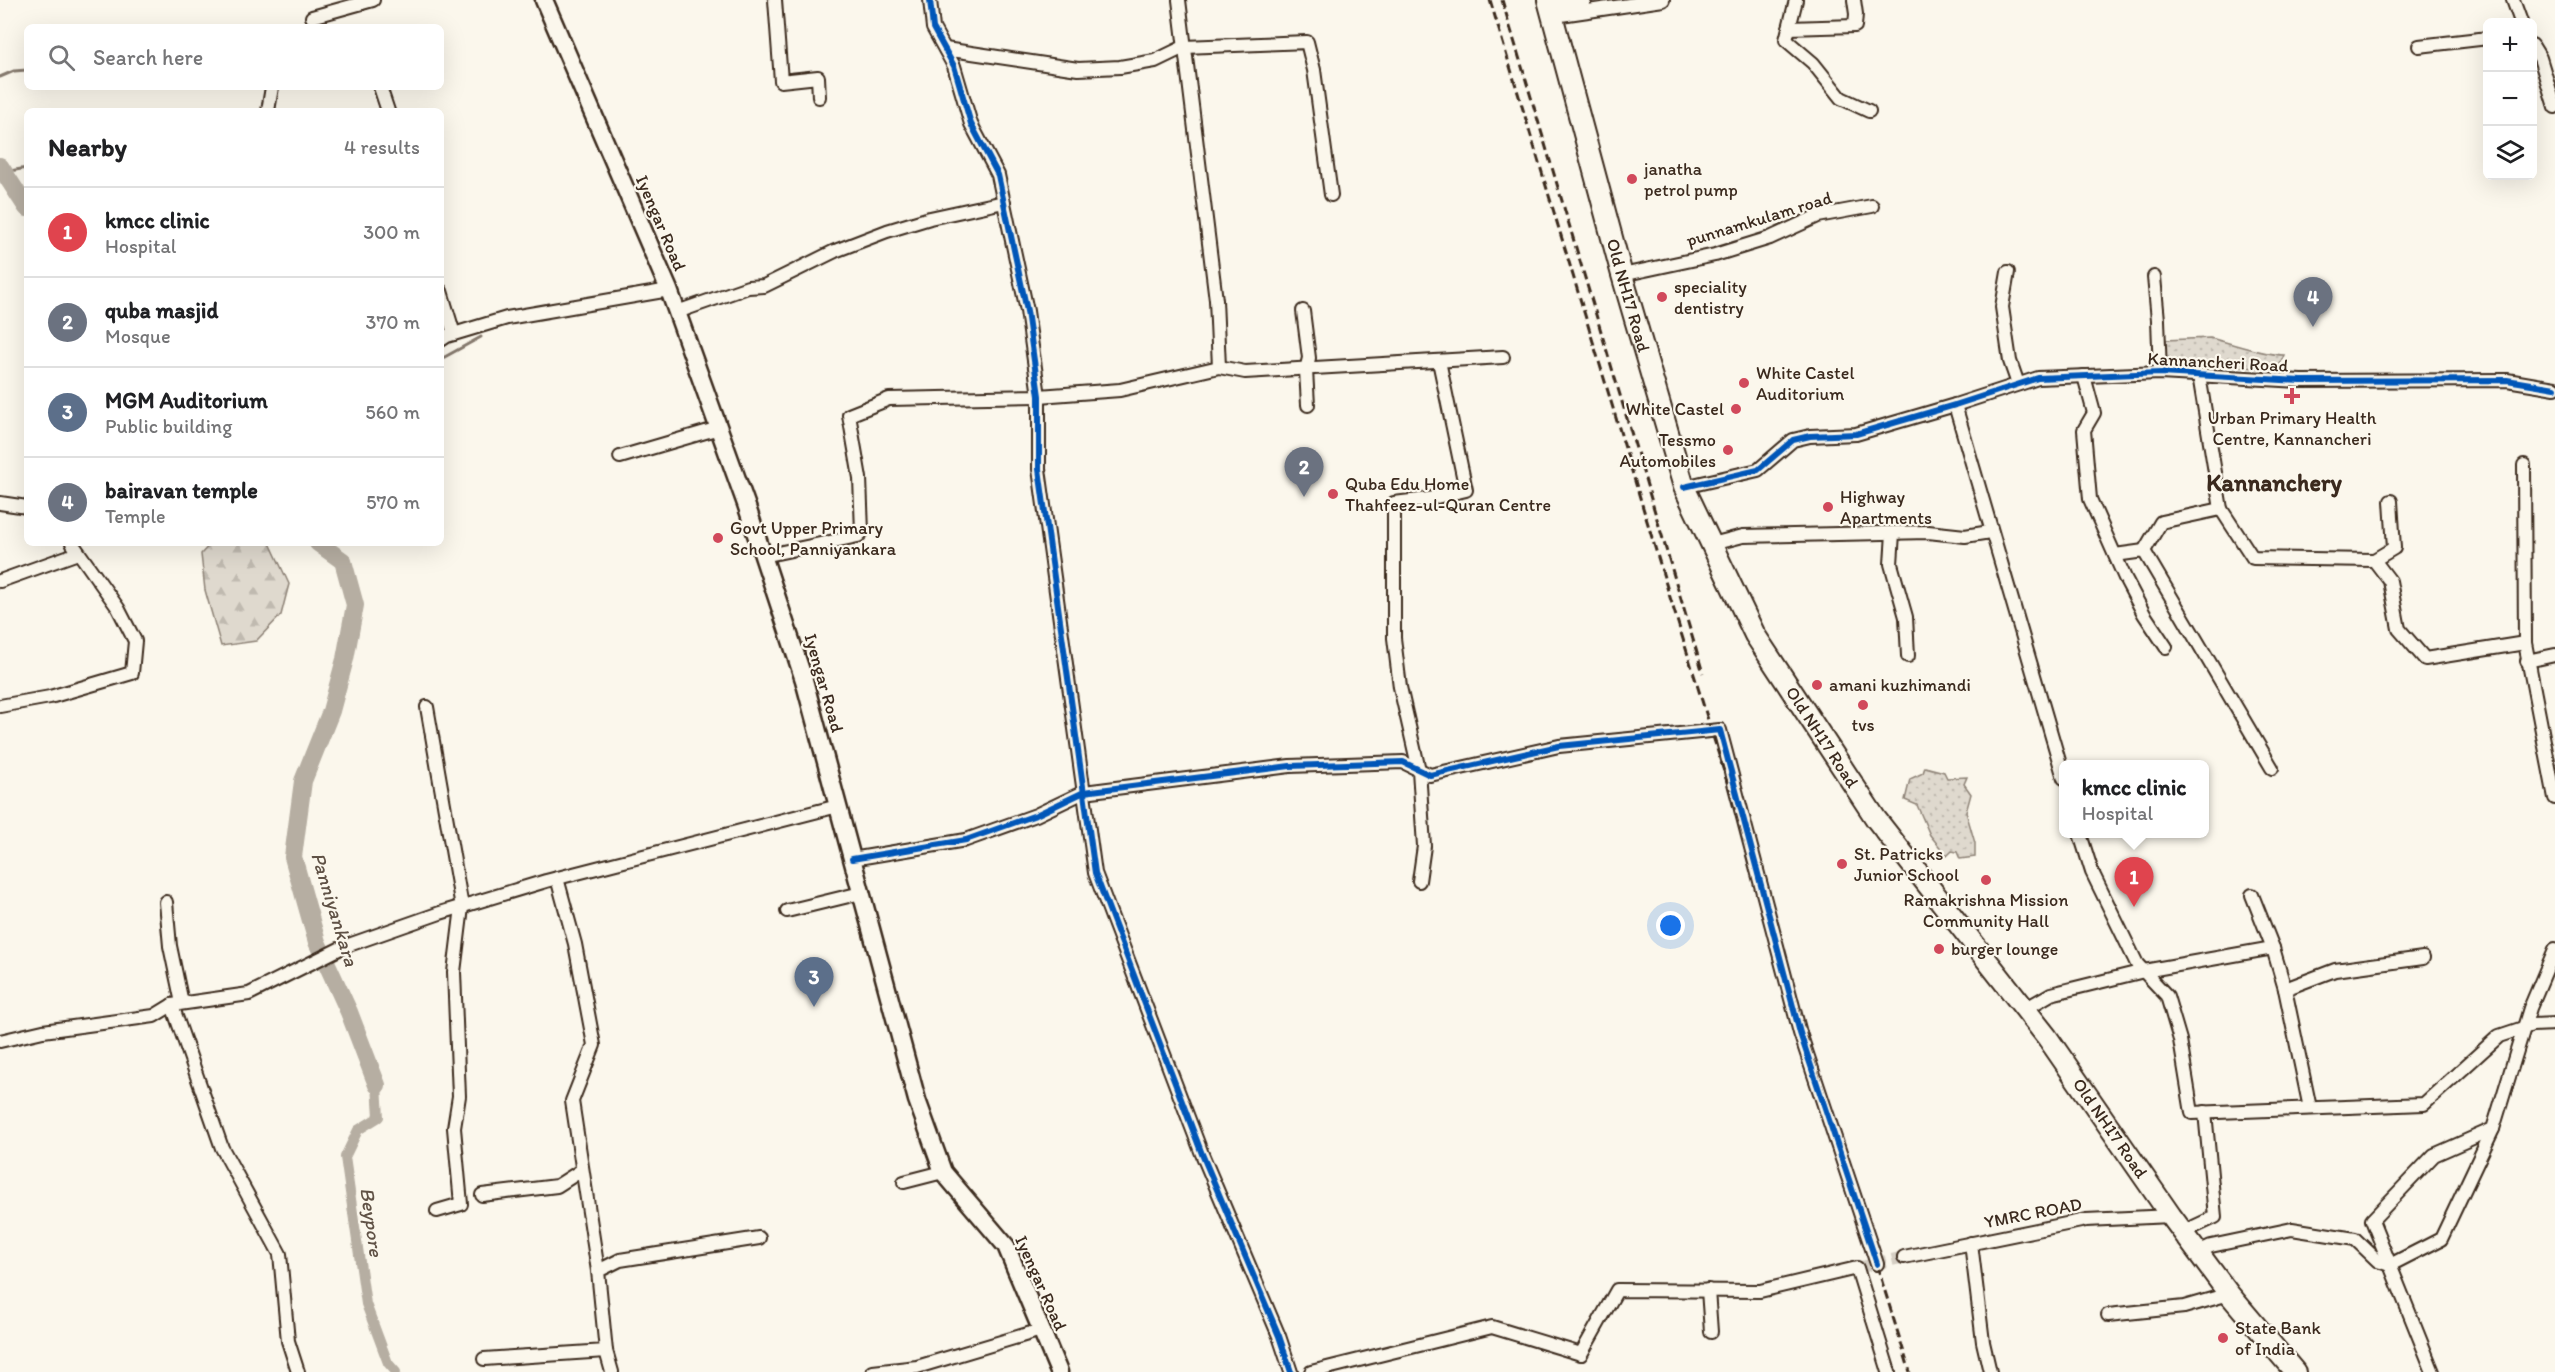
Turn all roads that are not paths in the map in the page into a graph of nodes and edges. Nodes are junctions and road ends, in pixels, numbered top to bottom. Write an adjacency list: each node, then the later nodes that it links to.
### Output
1 (373, 0): 12 (street)
2 (544, 0): 33 (main road, Iyengar Road)
3 (776, 0): 22 (street)
4 (930, 0): 18 (street)
5 (1179, 0): 17 (street)
6 (1586, 0): 11 (street)
7 (1663, 0): 11 (street)
8 (1796, 0): 14 (street)
9 (1854, 0): 14 (street)
10 (2512, 0): 13 (street)
11 (1551, 8): 31 (main road, Old NH17 Road)
12 (312, 17)
13 (2519, 18)
14 (1789, 28): 26 (street)
15 (2483, 38): 16 (street)
16 (2419, 46)
17 (1184, 47): 18 (street); 27 (street); 41 (street)
18 (945, 49): 28 (street)
19 (2537, 53): 23 (street)
20 (272, 90): 24 (street)
21 (381, 90): 25 (street)
22 (819, 97)
23 (2555, 107)
24 (268, 108)
25 (386, 108)
26 (1869, 111)
27 (1331, 195)
28 (1004, 202): 36 (street); 48 (street)
29 (1872, 206): 31 (street, punnamkulam road)
30 (2008, 272): 46 (street)
31 (1622, 275): 54 (main road, Old NH17 Road)
32 (2154, 277): 43 (street)
33 (669, 290): 36 (main road, Iyengar Road); 37 (street)
34 (444, 301): 37 (street)
35 (1303, 311): 42 (street)
36 (677, 312): 51 (main road, Iyengar Road)
37 (454, 334): 38 (street)
38 (444, 339)
39 (1503, 357): 40 (street)
40 (1439, 361): 42 (street); 77 (street)
41 (1219, 367): 42 (street); 48 (street)
42 (1306, 370): 49 (street)
43 (2160, 373): 44 (street, Kannancheri Road); 45 (street, Kannancheri Road)
44 (2084, 375): 46 (street, Kannancheri Road); 64 (street)
45 (2199, 375): 47 (street, Kannancheri Road); 58 (street)
46 (2018, 384): 50 (street, Kannancheri Road)
47 (2555, 388)
48 (1039, 396): 65 (street); 78 (street)
49 (1308, 405)
50 (1954, 405): 54 (street, Kannancheri Road); 59 (street)
51 (719, 428): 52 (street); 65 (main road, Iyengar Road)
52 (620, 457)
53 (2524, 465): 68 (street)
54 (1684, 487): 61 (main road, Old NH17 Road)
55 (2391, 501): 66 (street)
56 (0, 503): 57 (street)
57 (24, 507)
58 (2220, 509): 63 (street); 66 (street)
59 (1990, 532): 60 (street); 75 (street)
60 (1893, 533): 61 (street); 71 (street)
61 (1712, 544): 96 (main road, Old NH17 Road)
62 (75, 548): 67 (street); 73 (street)
63 (2144, 551): 64 (street); 76 (street)
64 (2115, 555): 69 (street)
65 (763, 556): 80 (main road, Iyengar Road)
66 (2374, 560): 68 (street)
67 (0, 581)
68 (2525, 643): 72 (street)
69 (2166, 647)
70 (2555, 655): 72 (street)
71 (1908, 656)
72 (2527, 661): 79 (street)
73 (0, 706)
74 (427, 707): 88 (street)
75 (2059, 761)
76 (2272, 768)
77 (1419, 770): 78 (street); 84 (street); 114 (street)
78 (1084, 792): 82 (street); 128 (street)
79 (2555, 798)
80 (838, 806): 82 (main road, Iyengar Road); 83 (street)
81 (2081, 838): 93 (street)
82 (852, 859): 85 (main road, Iyengar Road)
83 (556, 879): 88 (street); 103 (street)
84 (1419, 881)
85 (861, 893): 89 (street); 104 (main road, Iyengar Road)
86 (2252, 895): 90 (street)
87 (166, 902): 95 (street)
88 (462, 907): 95 (street); 107 (street)
89 (787, 911)
90 (2273, 948): 93 (street); 94 (street)
91 (2555, 949): 98 (street)
92 (2423, 958): 94 (street)
93 (2144, 971): 96 (street); 101 (street)
94 (2285, 989): 100 (street)
95 (177, 1004): 99 (street); 124 (street)
96 (2025, 1009): 108 (main road, Old NH17 Road)
97 (2555, 1024): 98 (street)
98 (2524, 1028): 100 (street); 102 (street)
99 (0, 1041)
100 (2310, 1108): 101 (street)
101 (2205, 1112): 109 (street)
102 (2493, 1129): 115 (street); 115 (street)
103 (582, 1170): 106 (street); 116 (street)
104 (943, 1172): 105 (street); 120 (main road, Iyengar Road)
105 (904, 1182)
106 (482, 1195)
107 (437, 1212)
108 (2171, 1216): 109 (main road, Old NH17 Road); 111 (street, YMRC ROAD)
109 (2183, 1232): 112 (main road, Old NH17 Road)
110 (759, 1238): 116 (street)
111 (1971, 1244): 113 (street, YMRC ROAD); 131 (street)
112 (2198, 1252): 115 (street); 118 (main road, Old NH17 Road)
113 (1904, 1257)
114 (1877, 1264)
115 (2390, 1265): 133 (street)
116 (598, 1271): 122 (street)
117 (1708, 1290): 121 (street); 129 (street); 130 (street)
118 (2229, 1294): 119 (street); 132 (main road, Old NH17 Road)
119 (2108, 1315)
120 (1041, 1330): 126 (street); 127 (main road, Iyengar Road)
121 (1711, 1332)
122 (606, 1351): 123 (street); 125 (street)
123 (484, 1359)
124 (298, 1372)
125 (612, 1372)
126 (873, 1372)
127 (1059, 1372)
128 (1291, 1372)
129 (1311, 1372)
130 (1889, 1372)
131 (1990, 1372)
132 (2295, 1372)
133 (2433, 1372)

